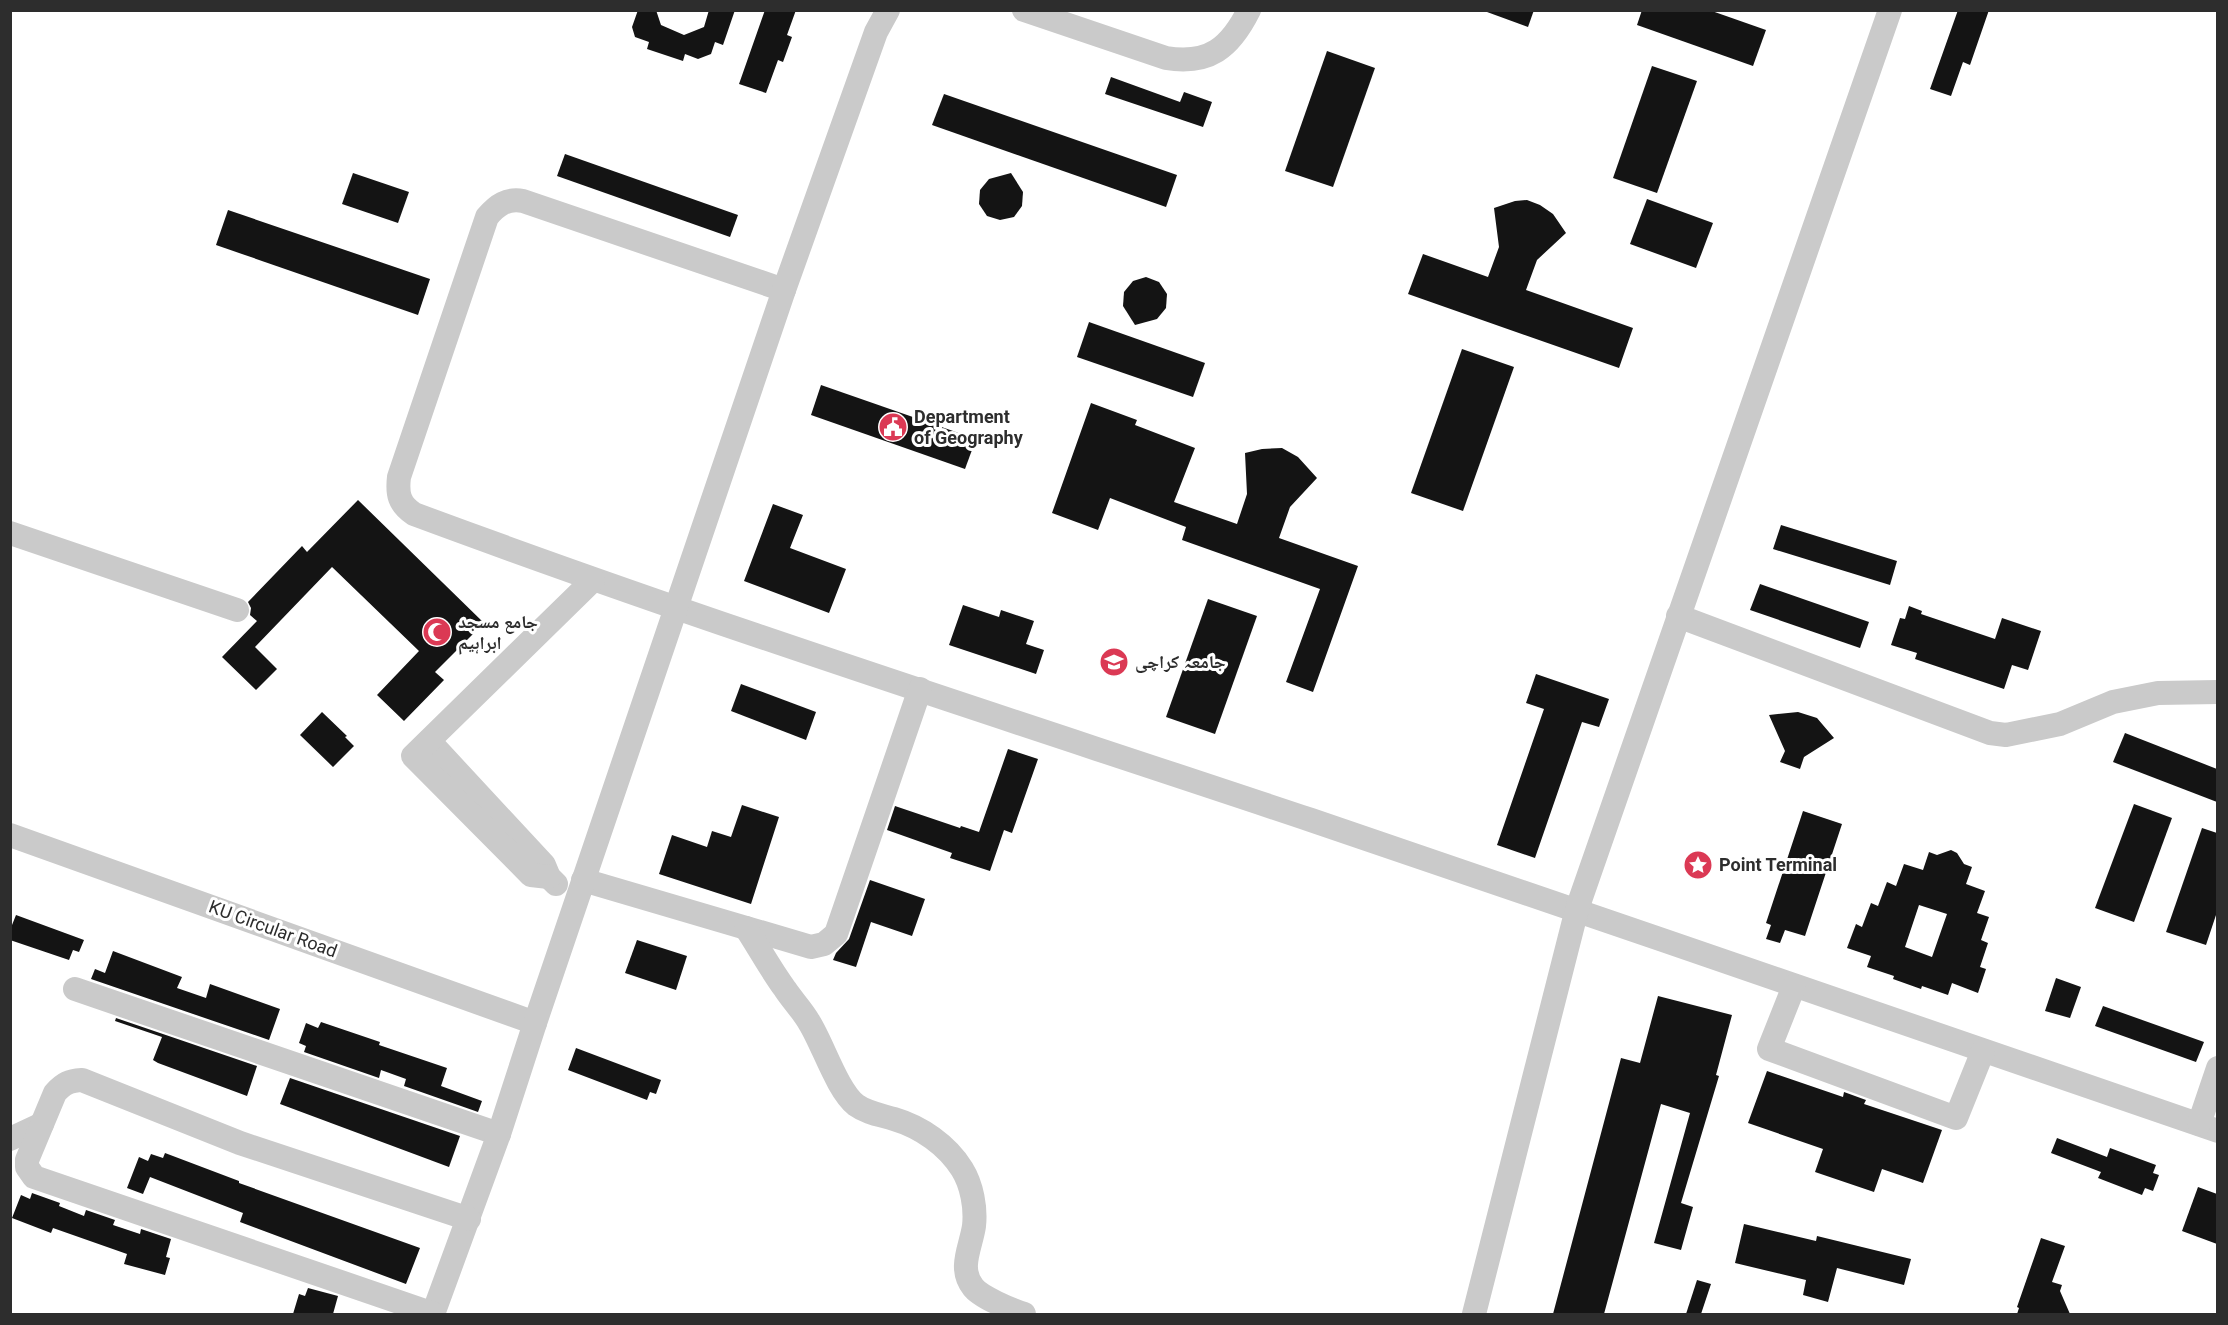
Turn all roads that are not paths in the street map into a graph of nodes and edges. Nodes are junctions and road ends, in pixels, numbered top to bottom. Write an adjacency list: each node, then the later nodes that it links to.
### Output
1 (888, 10): 5 (street)
2 (1024, 10): 3 (street)
3 (1249, 10)
4 (1890, 10): 10 (street)
5 (784, 290): 7 (street); 8 (street)
6 (10, 532): 9 (street)
7 (593, 580): 8 (street); 14 (street)
8 (676, 608): 11 (street); 14 (street)
9 (237, 610)
10 (1678, 616): 12 (street); 15 (street)
11 (920, 689): 15 (street); 16 (street)
12 (2217, 692)
13 (10, 835): 19 (street, KU Circular Road)
14 (579, 891): 16 (street); 19 (street)
15 (1577, 909): 17 (street); 29 (street)
16 (746, 928): 28 (street)
17 (1794, 986): 20 (street); 20 (street)
18 (75, 989): 24 (street)
19 (535, 1023): 24 (street)
20 (1983, 1051): 23 (street)
21 (2217, 1068): 23 (street)
22 (42, 1124): 25 (street); 26 (street); 27 (street)
23 (2208, 1128)
24 (499, 1134): 26 (street)
25 (10, 1139)
26 (469, 1219): 27 (street)
27 (433, 1314)
28 (1024, 1314)
29 (1474, 1314)

